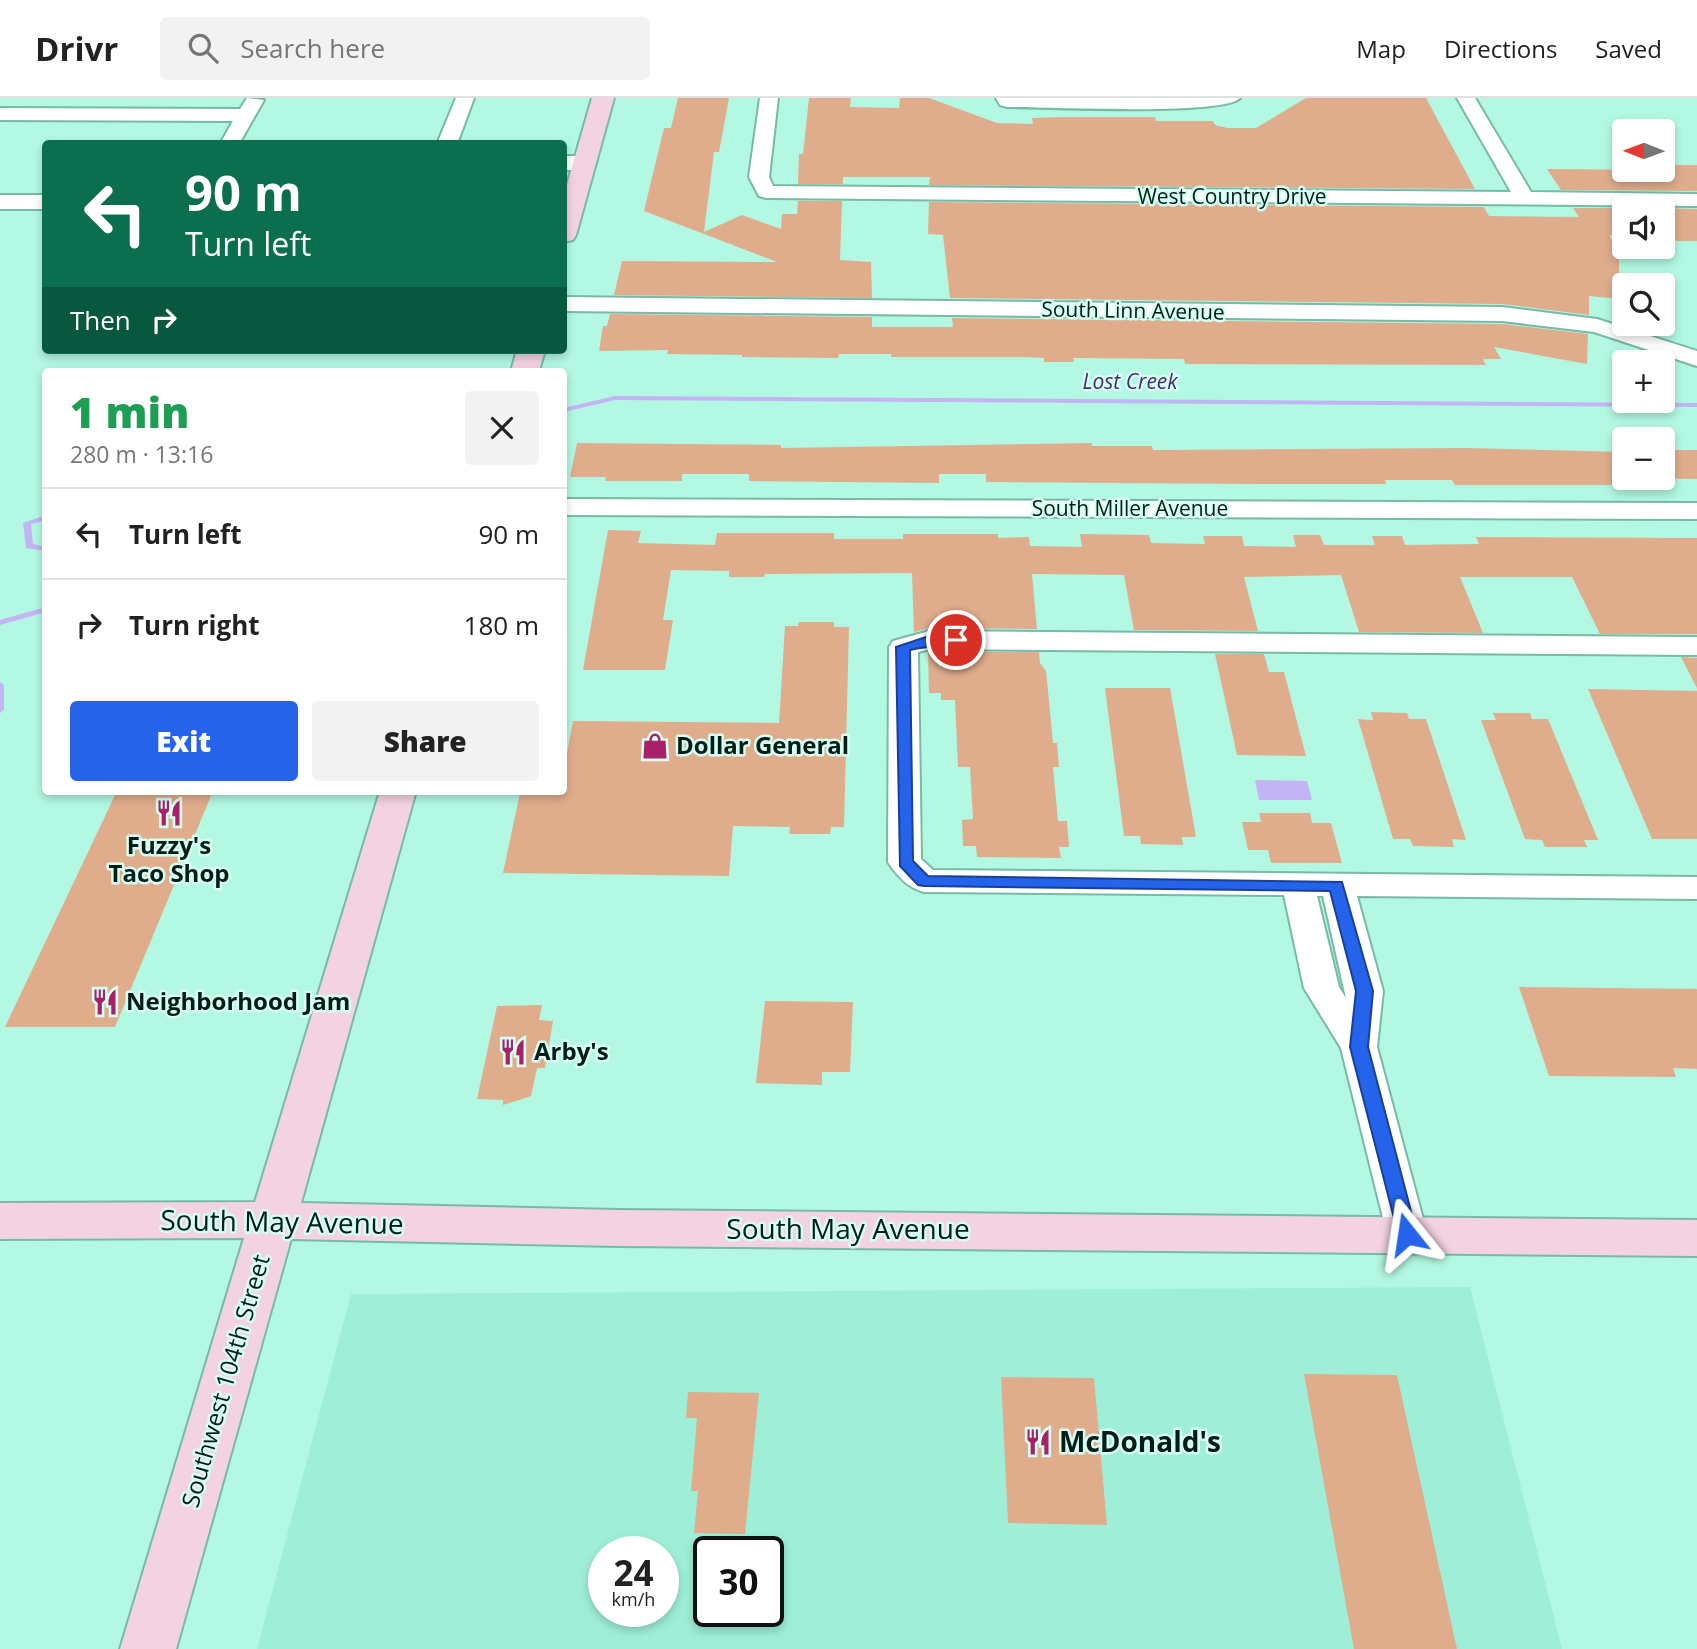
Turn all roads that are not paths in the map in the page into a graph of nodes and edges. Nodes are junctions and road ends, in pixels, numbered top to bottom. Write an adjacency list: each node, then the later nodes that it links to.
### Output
1 (465, 98): 10 (street)
2 (603, 98): 11 (main road)
3 (769, 98): 12 (street, West Country Drive)
4 (1466, 98): 12 (street)
5 (1006, 99): 6 (street)
6 (1230, 99)
7 (251, 106): 8 (street); 9 (street)
8 (0, 114)
9 (231, 140)
10 (449, 140)
11 (572, 174): 16 (main road)
12 (1525, 199): 13 (street, West Country Drive)
13 (1697, 200)
14 (0, 202): 15 (street)
15 (42, 202)
16 (567, 212)
17 (567, 304): 18 (street, South Linn Avenue)
18 (1697, 359)
19 (567, 507): 20 (street, South Miller Avenue)
20 (1697, 511)
21 (1697, 646): 23 (street)
22 (397, 795): 27 (main road, Southwest 104th Street)
23 (1298, 885): 24 (street); 26 (street)
24 (1337, 886): 25 (street); 26 (street)
25 (1697, 888)
26 (1359, 1047): 29 (street)
27 (272, 1220): 28 (main road, South May Avenue); 29 (main road, South May Avenue); 31 (main road, Southwest 104th Street)
28 (0, 1221)
29 (1407, 1234): 30 (main road, South May Avenue)
30 (1697, 1238)
31 (148, 1649)

